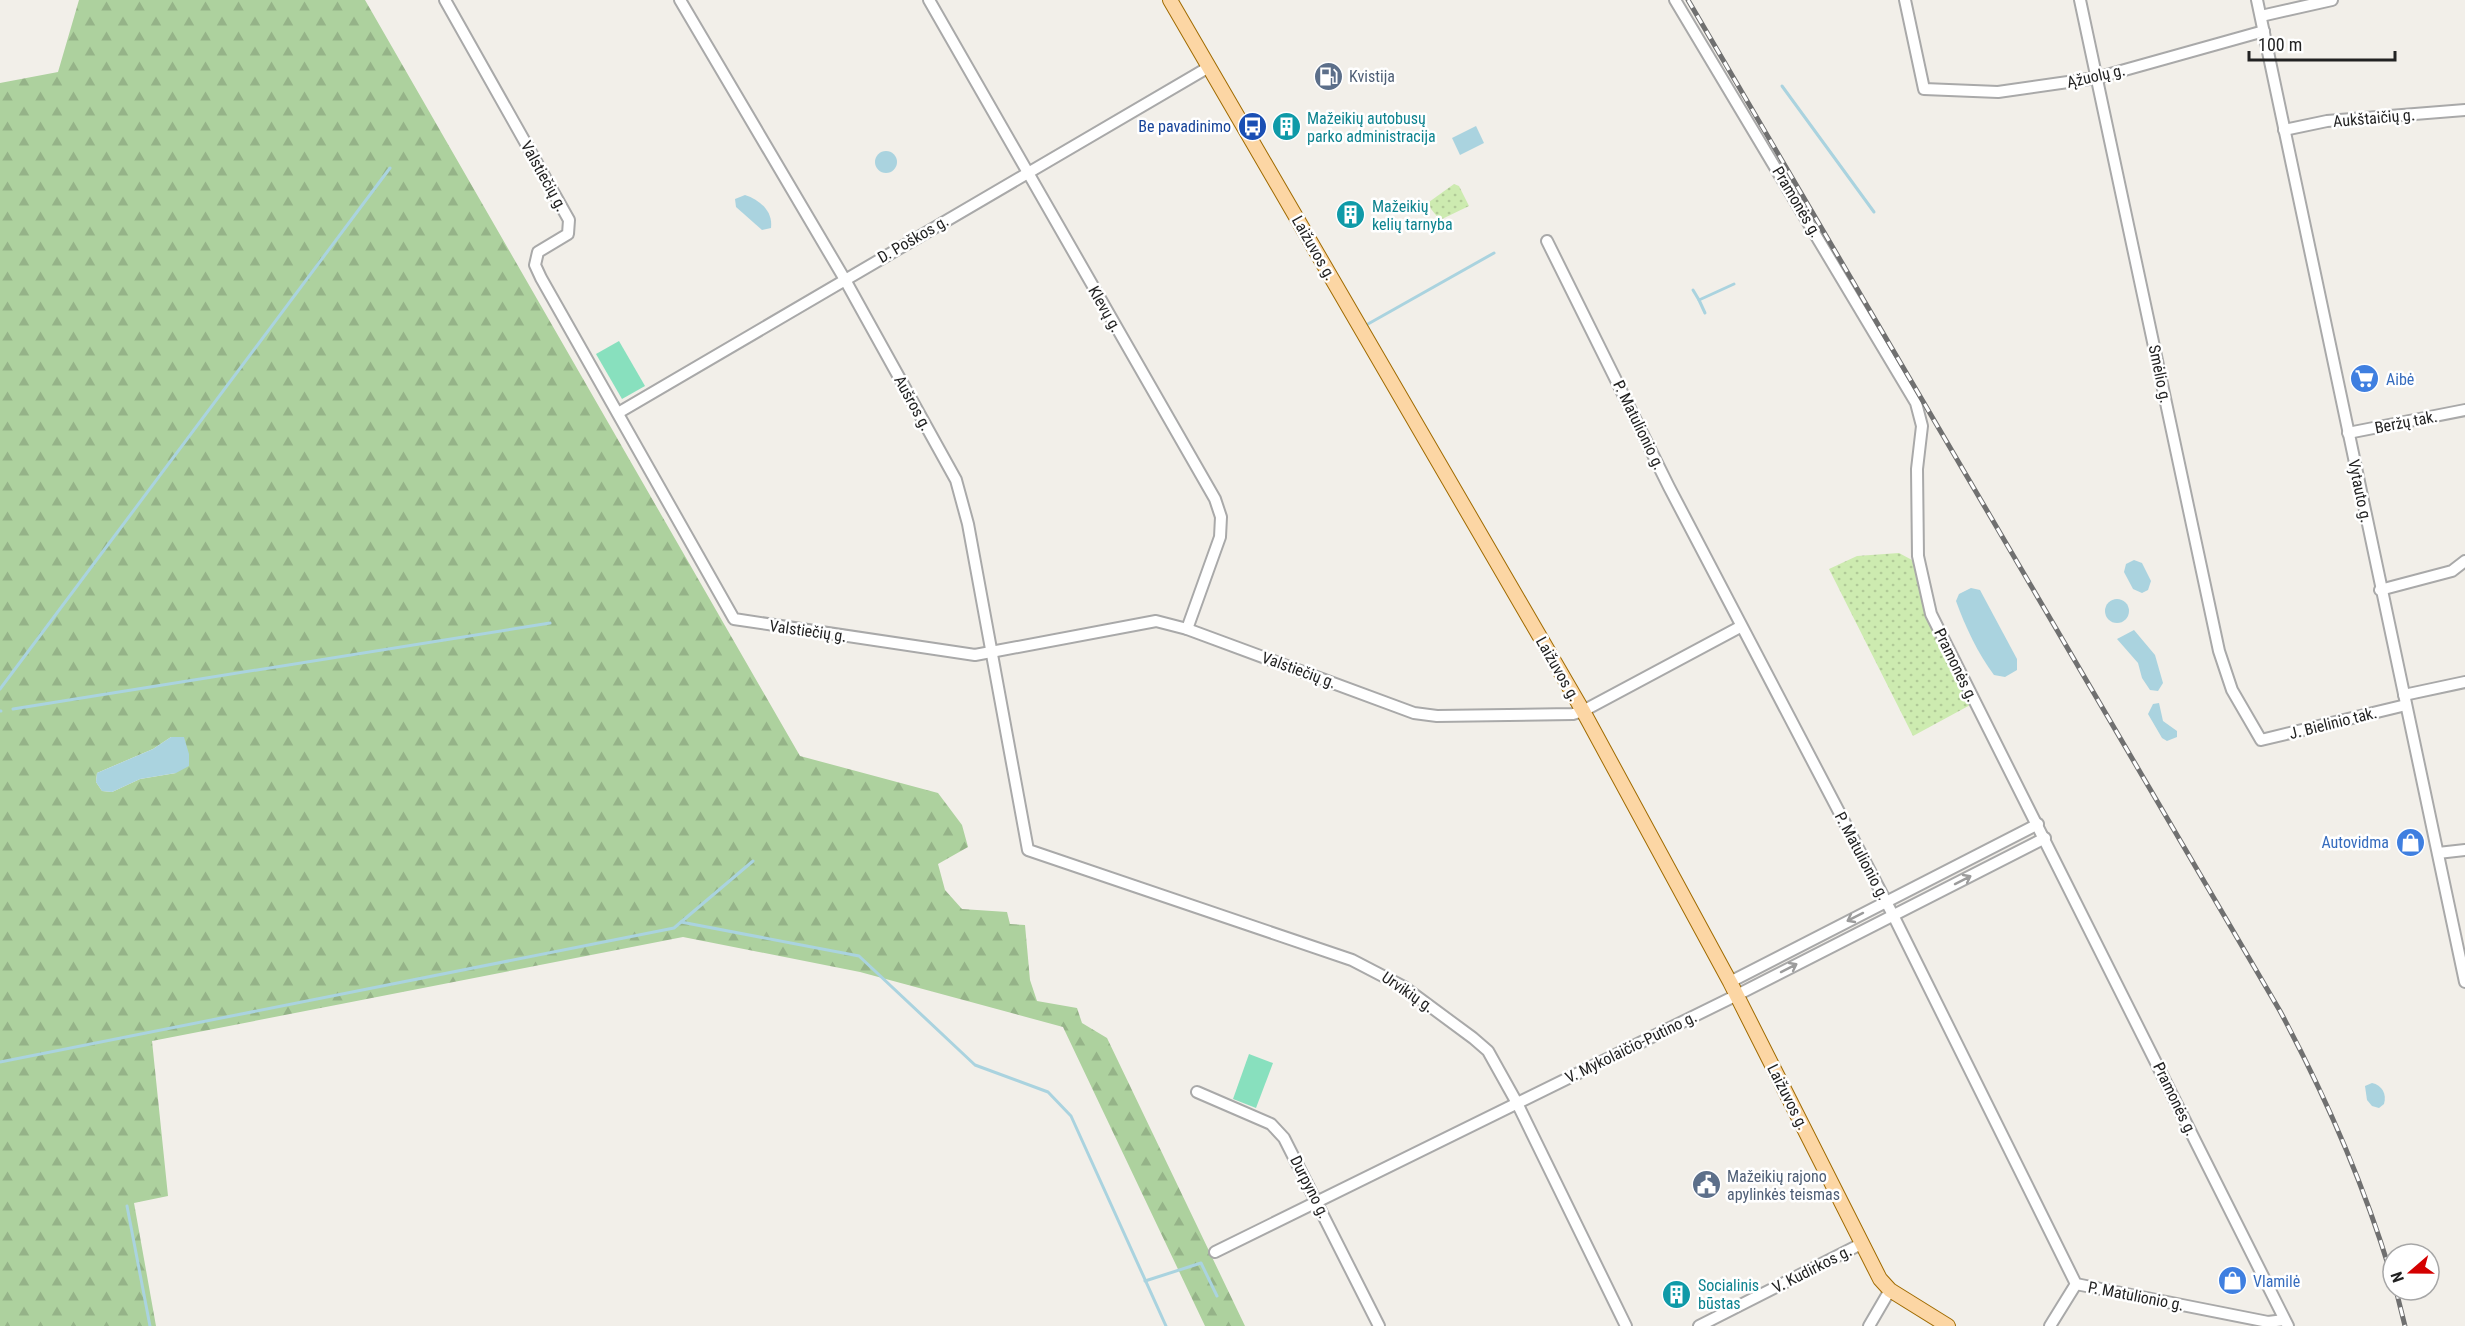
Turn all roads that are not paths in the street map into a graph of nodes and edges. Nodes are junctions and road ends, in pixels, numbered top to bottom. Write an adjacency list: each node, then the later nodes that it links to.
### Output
1 (444, 0): 20 (street, Valstiečių g.)
2 (680, 0): 18 (street, Aušros g.)
3 (929, 0): 16 (street, Klevų g.)
4 (1170, 0): 12 (main road, Laižuvos g.)
5 (1675, 0): 31 (street, Pramonės g.)
6 (1905, 0): 13 (street, Ąžuolų g.)
7 (2080, 0): 13 (street, Smėlio g.)
8 (2257, 0): 10 (street, Vytauto g.)
9 (2332, 0): 10 (street)
10 (2261, 16): 11 (street, Vytauto g.)
11 (2264, 31): 13 (street, Ąžuolų g.); 15 (street, Vytauto g.)
12 (1209, 67): 16 (street, D. Poškos g.); 29 (main road, Laižuvos g.)
13 (2096, 78): 30 (street, Smėlio g.)
14 (2465, 110): 15 (street, Aukštaičių g.)
15 (2284, 130): 21 (street, Vytauto g.)
16 (1026, 174): 18 (street, D. Poškos g.); 25 (street, Klevų g.)
17 (1547, 241): 24 (street, P. Matulionio g.)
18 (844, 278): 20 (street, D. Poškos g.); 26 (street, Aušros g.)
19 (2465, 410): 21 (street, Beržų tak.)
20 (618, 413): 26 (street, Valstiečių g.)
21 (2348, 433): 23 (street, Vytauto g.)
22 (2465, 561): 23 (street)
23 (2380, 590): 28 (street, Vytauto g.)
24 (1740, 627): 29 (street); 36 (street, P. Matulionio g.)
25 (1187, 629): 26 (street, Valstiečių g.); 29 (street, Valstiečių g.)
26 (993, 653): 33 (street, Aušros g.)
27 (2465, 682): 28 (street, J. Bielinio tak.)
28 (2405, 700): 30 (street, J. Bielinio tak.); 35 (street, Vytauto g.)
29 (1583, 711): 39 (main road, Laižuvos g.)
30 (2261, 740)
31 (2038, 824): 32 (street, Pramonės g.); 36 (street)
32 (2045, 838): 37 (street, V. Mykolaičio-Putino g., one-way to 32); 49 (street, Pramonės g.)
33 (1028, 850): 43 (street, Urvikių g.)
34 (2465, 850): 35 (street)
35 (2438, 854): 38 (street, Vytauto g.)
36 (1886, 902): 37 (street, P. Matulionio g.); 39 (street, one-way to 39)
37 (1893, 915): 41 (street, V. Mykolaičio-Putino g., one-way to 37); 47 (street, P. Matulionio g.)
38 (2461, 945): 40 (street, Vytauto g.)
39 (1730, 982): 41 (main road, Laižuvos g.)
40 (2465, 982)
41 (1737, 995): 43 (street, V. Mykolaičio-Putino g.); 45 (main road, Laižuvos g.)
42 (1197, 1092): 44 (street, Durpyno g.)
43 (1517, 1103): 44 (street, V. Mykolaičio-Putino g.); 51 (street, Urvikių g.)
44 (1317, 1199): 46 (street, V. Mykolaičio-Putino g.); 50 (street, Durpyno g.)
45 (1861, 1244): 48 (main road, Laižuvos g.); 52 (street, V. Kudirkos g.)
46 (1215, 1252)
47 (2076, 1284): 49 (street, P. Matulionio g.); 55 (street)
48 (1890, 1290): 53 (street); 54 (main road, Laižuvos g.)
49 (2286, 1323)
50 (1379, 1326)
51 (1626, 1326)
52 (1699, 1326)
53 (1869, 1326)
54 (1948, 1326)
55 (2049, 1326)

